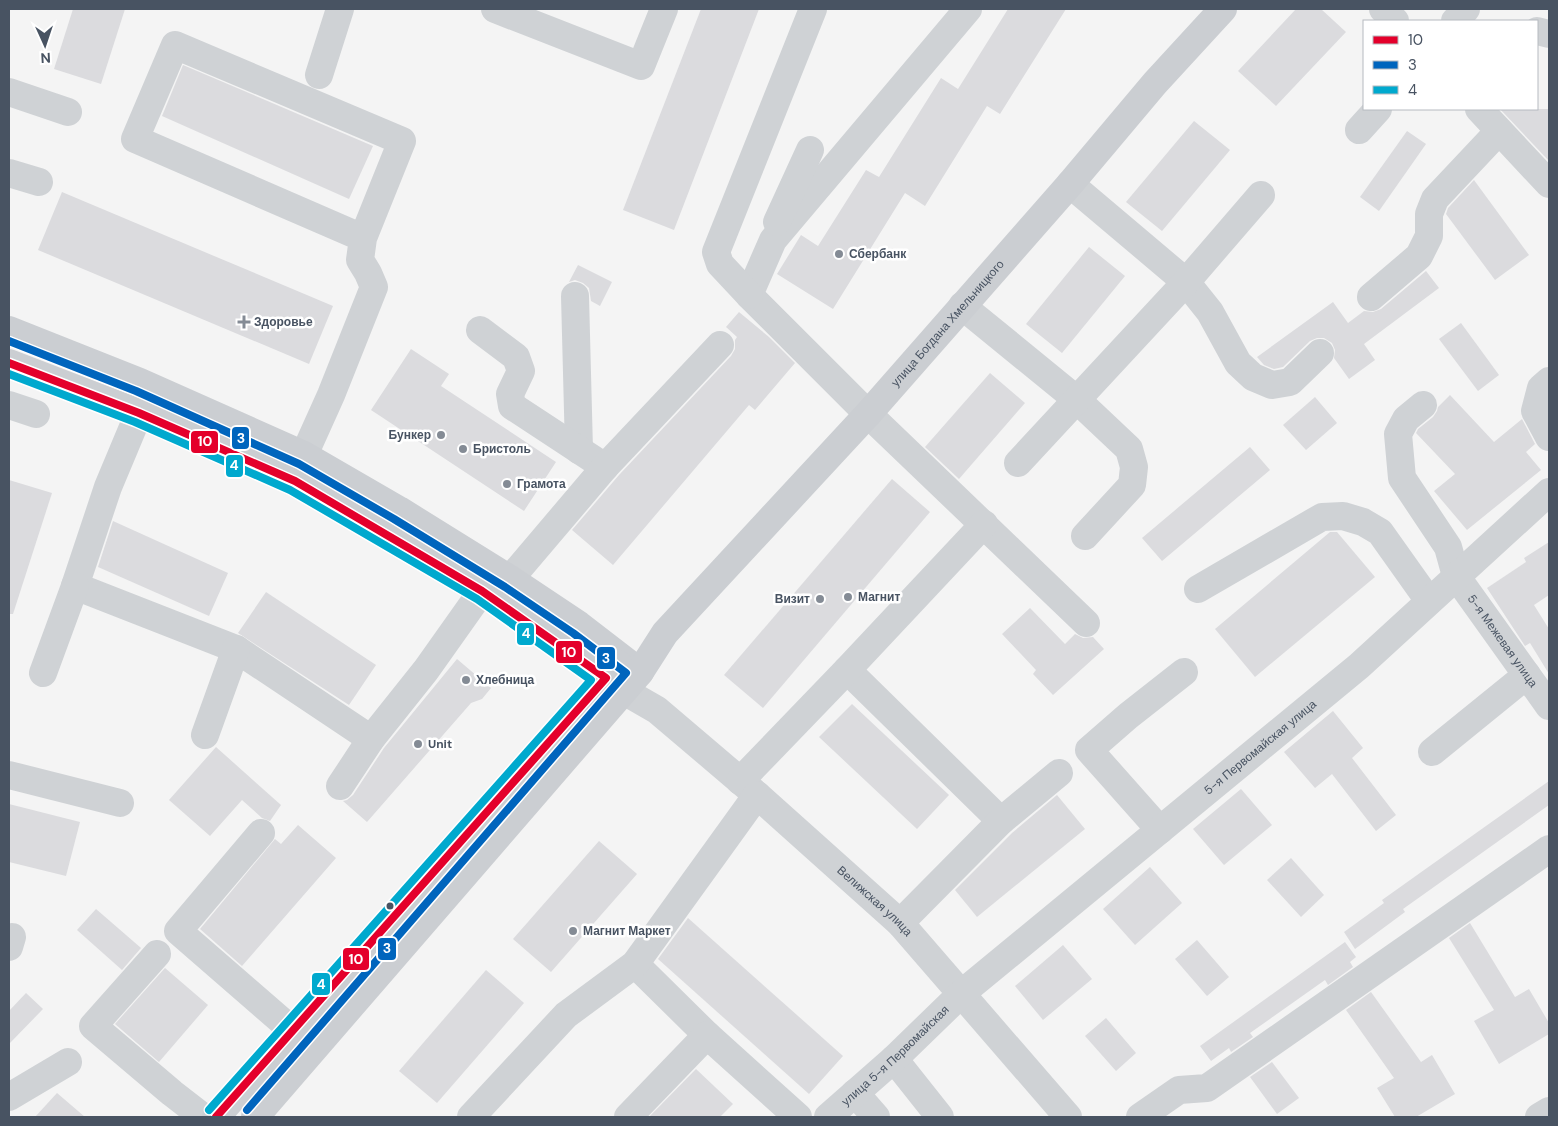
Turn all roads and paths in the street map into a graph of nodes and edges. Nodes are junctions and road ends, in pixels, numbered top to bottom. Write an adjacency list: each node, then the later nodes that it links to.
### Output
1 (340, 9): 11 (street)
2 (495, 9): 3 (street)
3 (664, 9)
4 (813, 9): 27 (street)
5 (968, 9): 25 (street)
6 (1224, 9): 21 (main road, улица Богдана Хмельницкого)
7 (1383, 9): 9 (street)
8 (1466, 9): 10 (street)
9 (1394, 20)
10 (1456, 20)
11 (319, 75)
12 (9, 92): 15 (street)
13 (1377, 110): 16 (street)
14 (1480, 110): 17 (street)
15 (68, 112)
16 (1359, 130)
17 (1500, 131): 22 (street); 29 (street)
18 (810, 150): 25 (street)
19 (9, 173): 20 (street)
20 (39, 182)
21 (1070, 184): 26 (street); 30 (main road, улица Богдана Хмельницкого)
22 (1549, 184)
23 (1261, 195): 26 (street)
24 (363, 238): 24 (street); 45 (street)
25 (773, 240): 27 (street)
26 (1186, 282): 34 (street); 37 (street)
27 (749, 295): 42 (street)
28 (575, 296): 44 (street)
29 (1371, 296)
30 (962, 306): 37 (street); 42 (main road, улица Богдана Хмельницкого)
31 (9, 330): 45 (main road, Велижская улица)
32 (480, 330): 44 (street)
33 (720, 345): 47 (street)
34 (1320, 353)
35 (9, 364): 40 (main road, Велижская улица)
36 (1549, 381): 43 (street)
37 (1076, 399): 46 (street); 50 (street)
38 (9, 405): 41 (street)
39 (1423, 406): 51 (street)
40 (140, 412): 53 (street); 55 (main road, Велижская улица)
41 (36, 414)
42 (868, 414): 49 (street); 62 (main road, улица Богдана Хмельницкого)
43 (1549, 437)
44 (579, 450): 47 (street)
45 (304, 455): 52 (main road, Велижская улица)
46 (1018, 463)
47 (605, 467): 52 (street)
48 (1549, 492): 51 (street, 5-я Первомайская улица)
49 (984, 524): 57 (street); 59 (street)
50 (1086, 536)
51 (1456, 576): 56 (street, 5-я Первомайская улица); 63 (street, 5-я Межевая улица)
52 (510, 579): 62 (main road, Велижская улица)
53 (74, 586): 58 (street); 61 (street)
54 (1198, 589): 56 (street)
55 (482, 591): 62 (main road, Велижская улица); 66 (street)
56 (1429, 601): 74 (street, 5-я Первомайская улица)
57 (1086, 624)
58 (236, 649): 65 (street); 66 (street)
59 (847, 670): 71 (street); 73 (street)
60 (1184, 672): 74 (street)
61 (43, 673)
62 (623, 675): 71 (street, Велижская улица); 81 (main road, улица Богдана Хмельницкого); 90 (main road, улица Богдана Хмельницкого)
63 (1527, 675): 64 (street, 5-я Межевая улица); 67 (street)
64 (1549, 706)
65 (205, 735)
66 (371, 739): 70 (street)
67 (1432, 752)
68 (1059, 772): 73 (street)
69 (9, 775): 72 (street)
70 (340, 786)
71 (748, 788): 77 (street, Велижская улица); 79 (street)
72 (120, 803)
73 (1001, 821): 77 (street)
74 (1160, 830): 80 (street, 5-я Первомайская улица)
75 (261, 833): 81 (street)
76 (1549, 850): 98 (street)
77 (900, 923): 80 (street, Велижская улица)
78 (157, 954): 88 (street)
79 (636, 964): 82 (street); 91 (street)
80 (962, 994): 83 (street, улица 5-я Первомайская); 97 (street, Велижская улица)
81 (292, 1030): 89 (main road, улица Богдана Хмельницкого)
82 (707, 1035): 92 (street); 93 (street)
83 (894, 1059): 85 (street, улица 5-я Первомайская); 96 (street)
84 (68, 1062): 86 (street)
85 (855, 1093): 94 (street, улица 5-я Первомайская); 95 (street)
86 (9, 1097)
87 (1549, 1110): 99 (street)
88 (203, 1117)
89 (216, 1117)
90 (254, 1117)
91 (471, 1117)
92 (628, 1117)
93 (798, 1117)
94 (828, 1117)
95 (876, 1117)
96 (940, 1117)
97 (1068, 1117)
98 (1140, 1117)
99 (1539, 1117)

